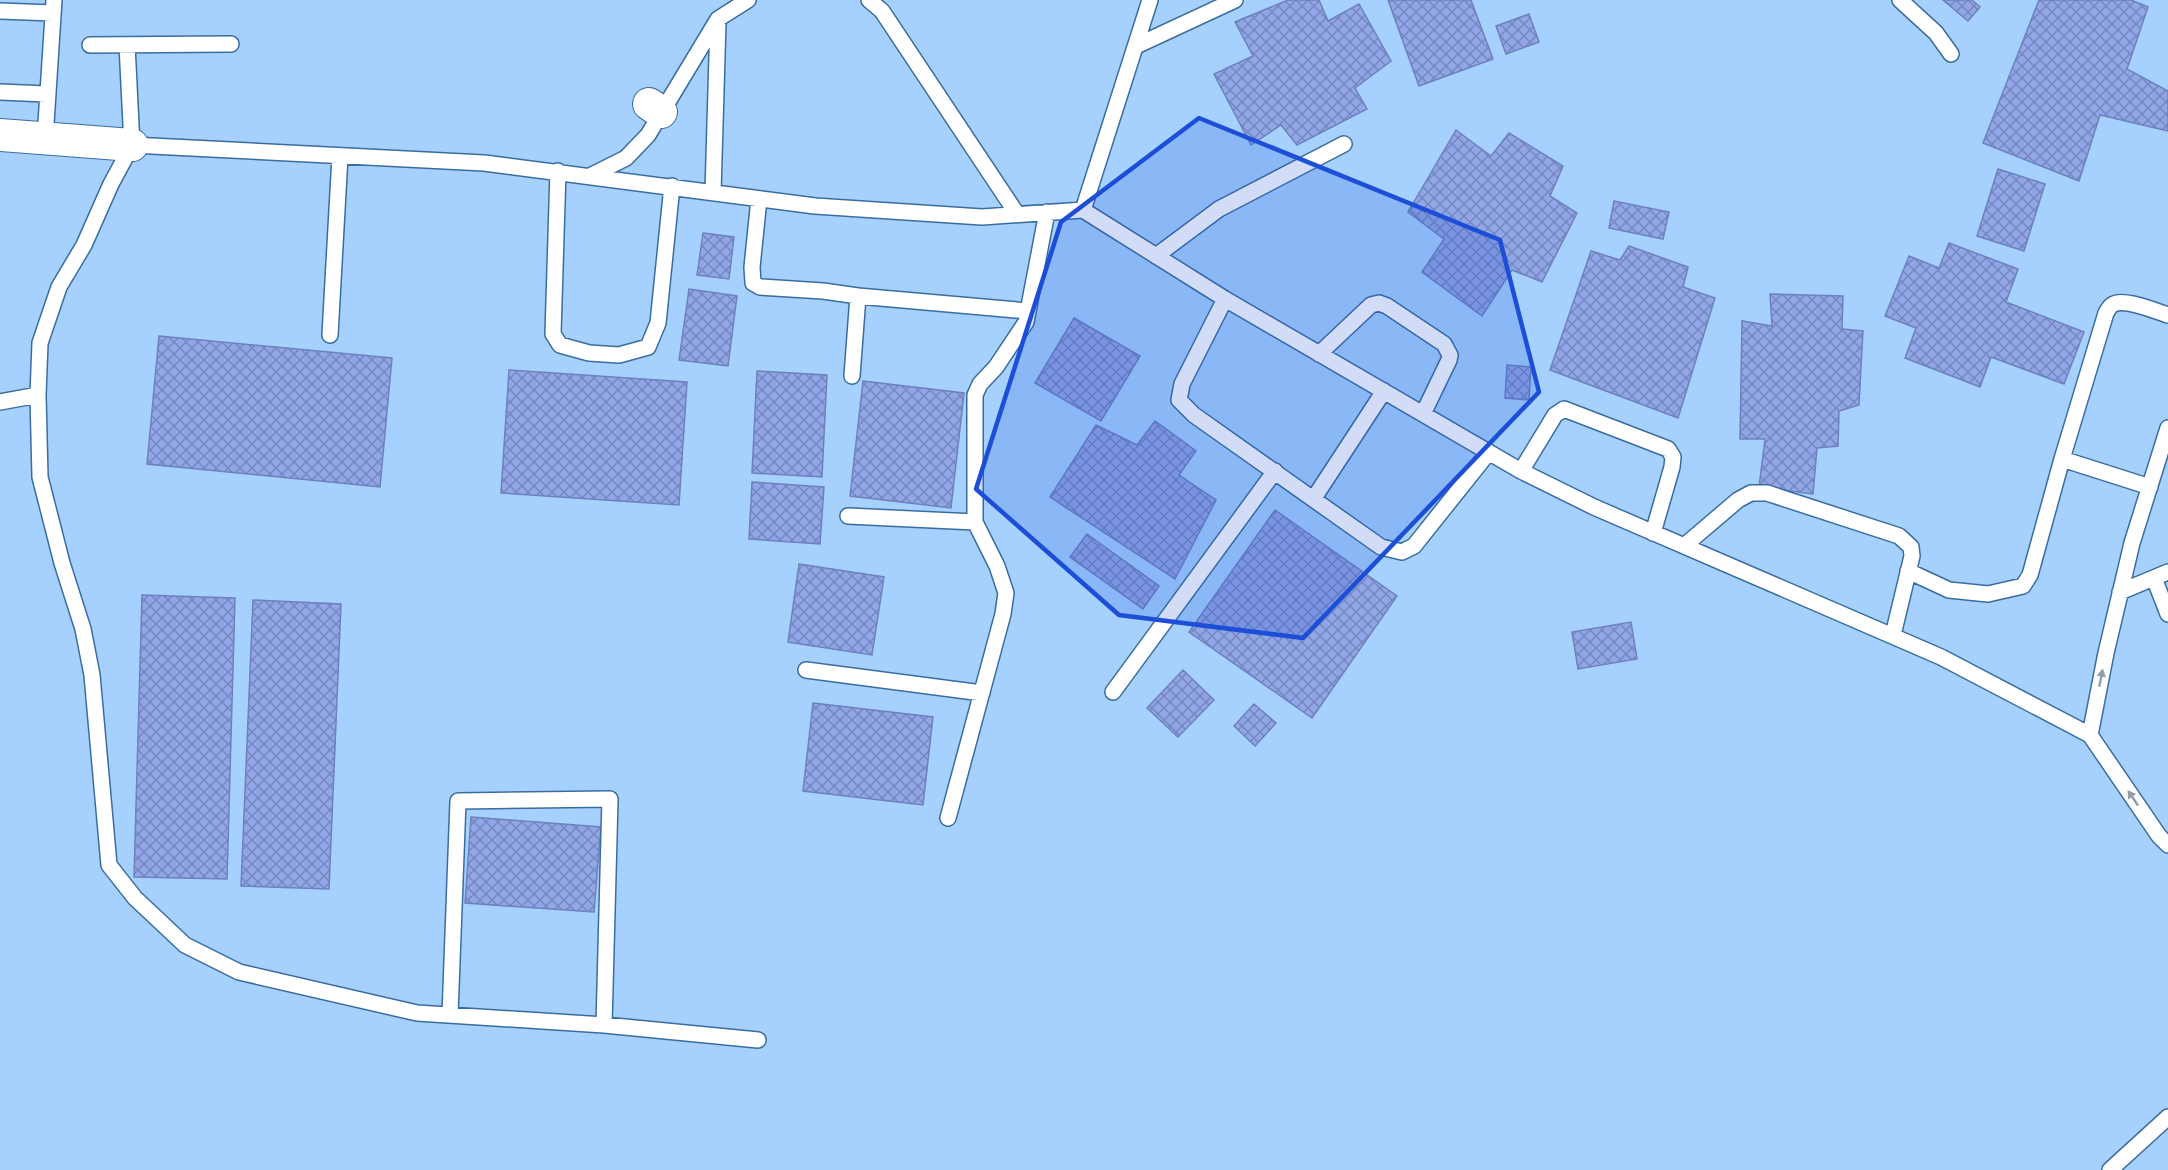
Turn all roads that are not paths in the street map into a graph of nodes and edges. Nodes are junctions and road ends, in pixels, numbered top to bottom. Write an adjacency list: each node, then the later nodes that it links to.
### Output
1 (748, 0): 8 (lane)
2 (869, 0): 28 (lane)
3 (1150, 0): 12 (lane)
4 (1235, 0): 12 (lane)
5 (1900, 0): 13 (lane)
6 (53, 7): 7 (lane); 15 (lane)
7 (0, 10)
8 (718, 19): 22 (lane); 24 (lane)
9 (231, 44): 11 (lane)
10 (90, 45): 11 (lane)
11 (127, 45): 19 (lane)
12 (1136, 46): 26 (lane)
13 (1951, 54)
14 (0, 92): 15 (lane)
15 (47, 94): 17 (lane)
16 (0, 135): 17 (street)
17 (45, 139): 19 (street)
18 (1344, 144): 29 (lane)
19 (132, 145): 20 (lane); 38 (lane)
20 (340, 156): 21 (lane); 34 (lane)
21 (558, 171): 22 (lane); 23 (lane)
22 (592, 176): 23 (lane)
23 (672, 186): 24 (lane)
24 (713, 192): 25 (lane)
25 (759, 199): 28 (lane); 30 (lane)
26 (1083, 210): 27 (lane); 29 (lane)
27 (1047, 212): 28 (lane); 32 (lane)
28 (1017, 214)
29 (1156, 256): 31 (lane)
30 (858, 296): 32 (lane); 36 (lane)
31 (1225, 299): 35 (lane); 44 (lane)
32 (1028, 311): 49 (lane)
33 (2168, 315): 43 (lane)
34 (330, 335)
35 (1320, 354): 37 (lane); 40 (lane)
36 (852, 376)
37 (1384, 391): 40 (lane); 47 (lane)
38 (38, 395): 39 (lane); 63 (lane)
39 (0, 402)
40 (1423, 414): 42 (lane)
41 (2168, 428): 46 (lane)
42 (1489, 452): 45 (lane); 47 (lane)
43 (2062, 459): 46 (lane); 52 (lane)
44 (1275, 471): 47 (lane); 58 (lane)
45 (1521, 471): 50 (lane); 50 (lane)
46 (2150, 487): 54 (lane)
47 (1314, 498)
48 (848, 516): 49 (lane)
49 (975, 522): 59 (lane)
50 (1653, 533): 51 (lane)
51 (1684, 546): 52 (lane); 56 (lane)
52 (1908, 571): 56 (lane)
53 (2161, 575): 54 (lane); 55 (lane)
54 (2120, 592): 60 (lane, one-way to 54)
55 (2168, 614)
56 (1893, 635): 60 (lane)
57 (807, 670): 59 (lane)
58 (1113, 692)
59 (982, 693): 61 (lane)
60 (2090, 735): 62 (lane, one-way to 60)
61 (948, 818)
62 (2168, 845)
63 (450, 1015): 64 (lane); 64 (lane)
64 (604, 1025): 65 (lane)
65 (758, 1041)
66 (2168, 1117): 67 (lane)
67 (2110, 1170)

